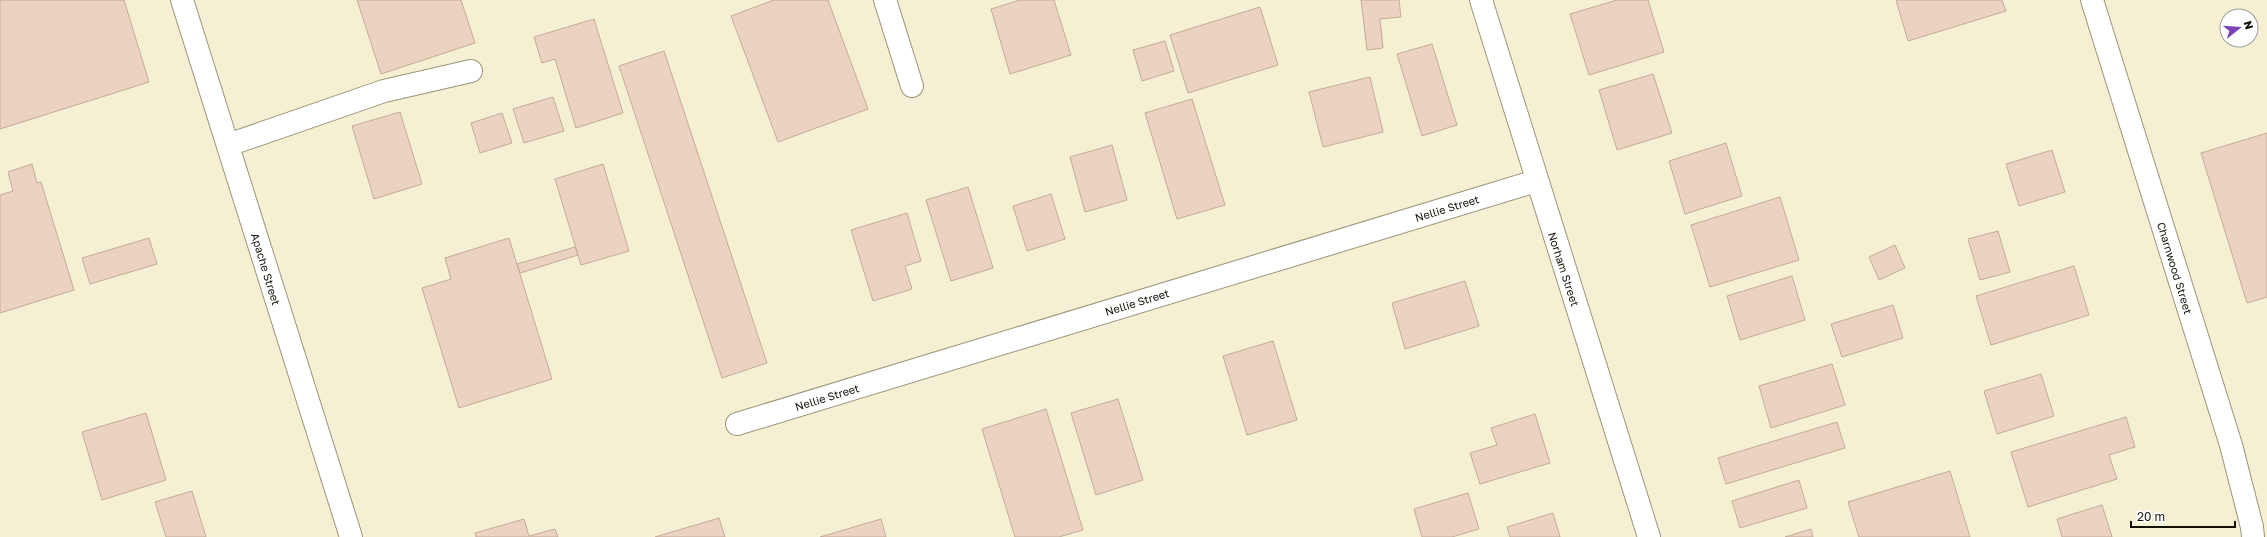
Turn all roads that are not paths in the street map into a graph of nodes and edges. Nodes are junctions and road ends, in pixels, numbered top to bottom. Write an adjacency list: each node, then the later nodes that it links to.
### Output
1 (182, 0): 7 (street, Apache Street)
2 (885, 0): 6 (street)
3 (1481, 0): 8 (street, Norham Street)
4 (2092, 0): 12 (street, Charnwood Street)
5 (471, 71): 7 (street)
6 (912, 86)
7 (228, 145): 10 (street, Apache Street)
8 (1536, 181): 9 (street, Nellie Street); 11 (street, Norham Street)
9 (737, 424)
10 (350, 537)
11 (1649, 537)
12 (2253, 537)

